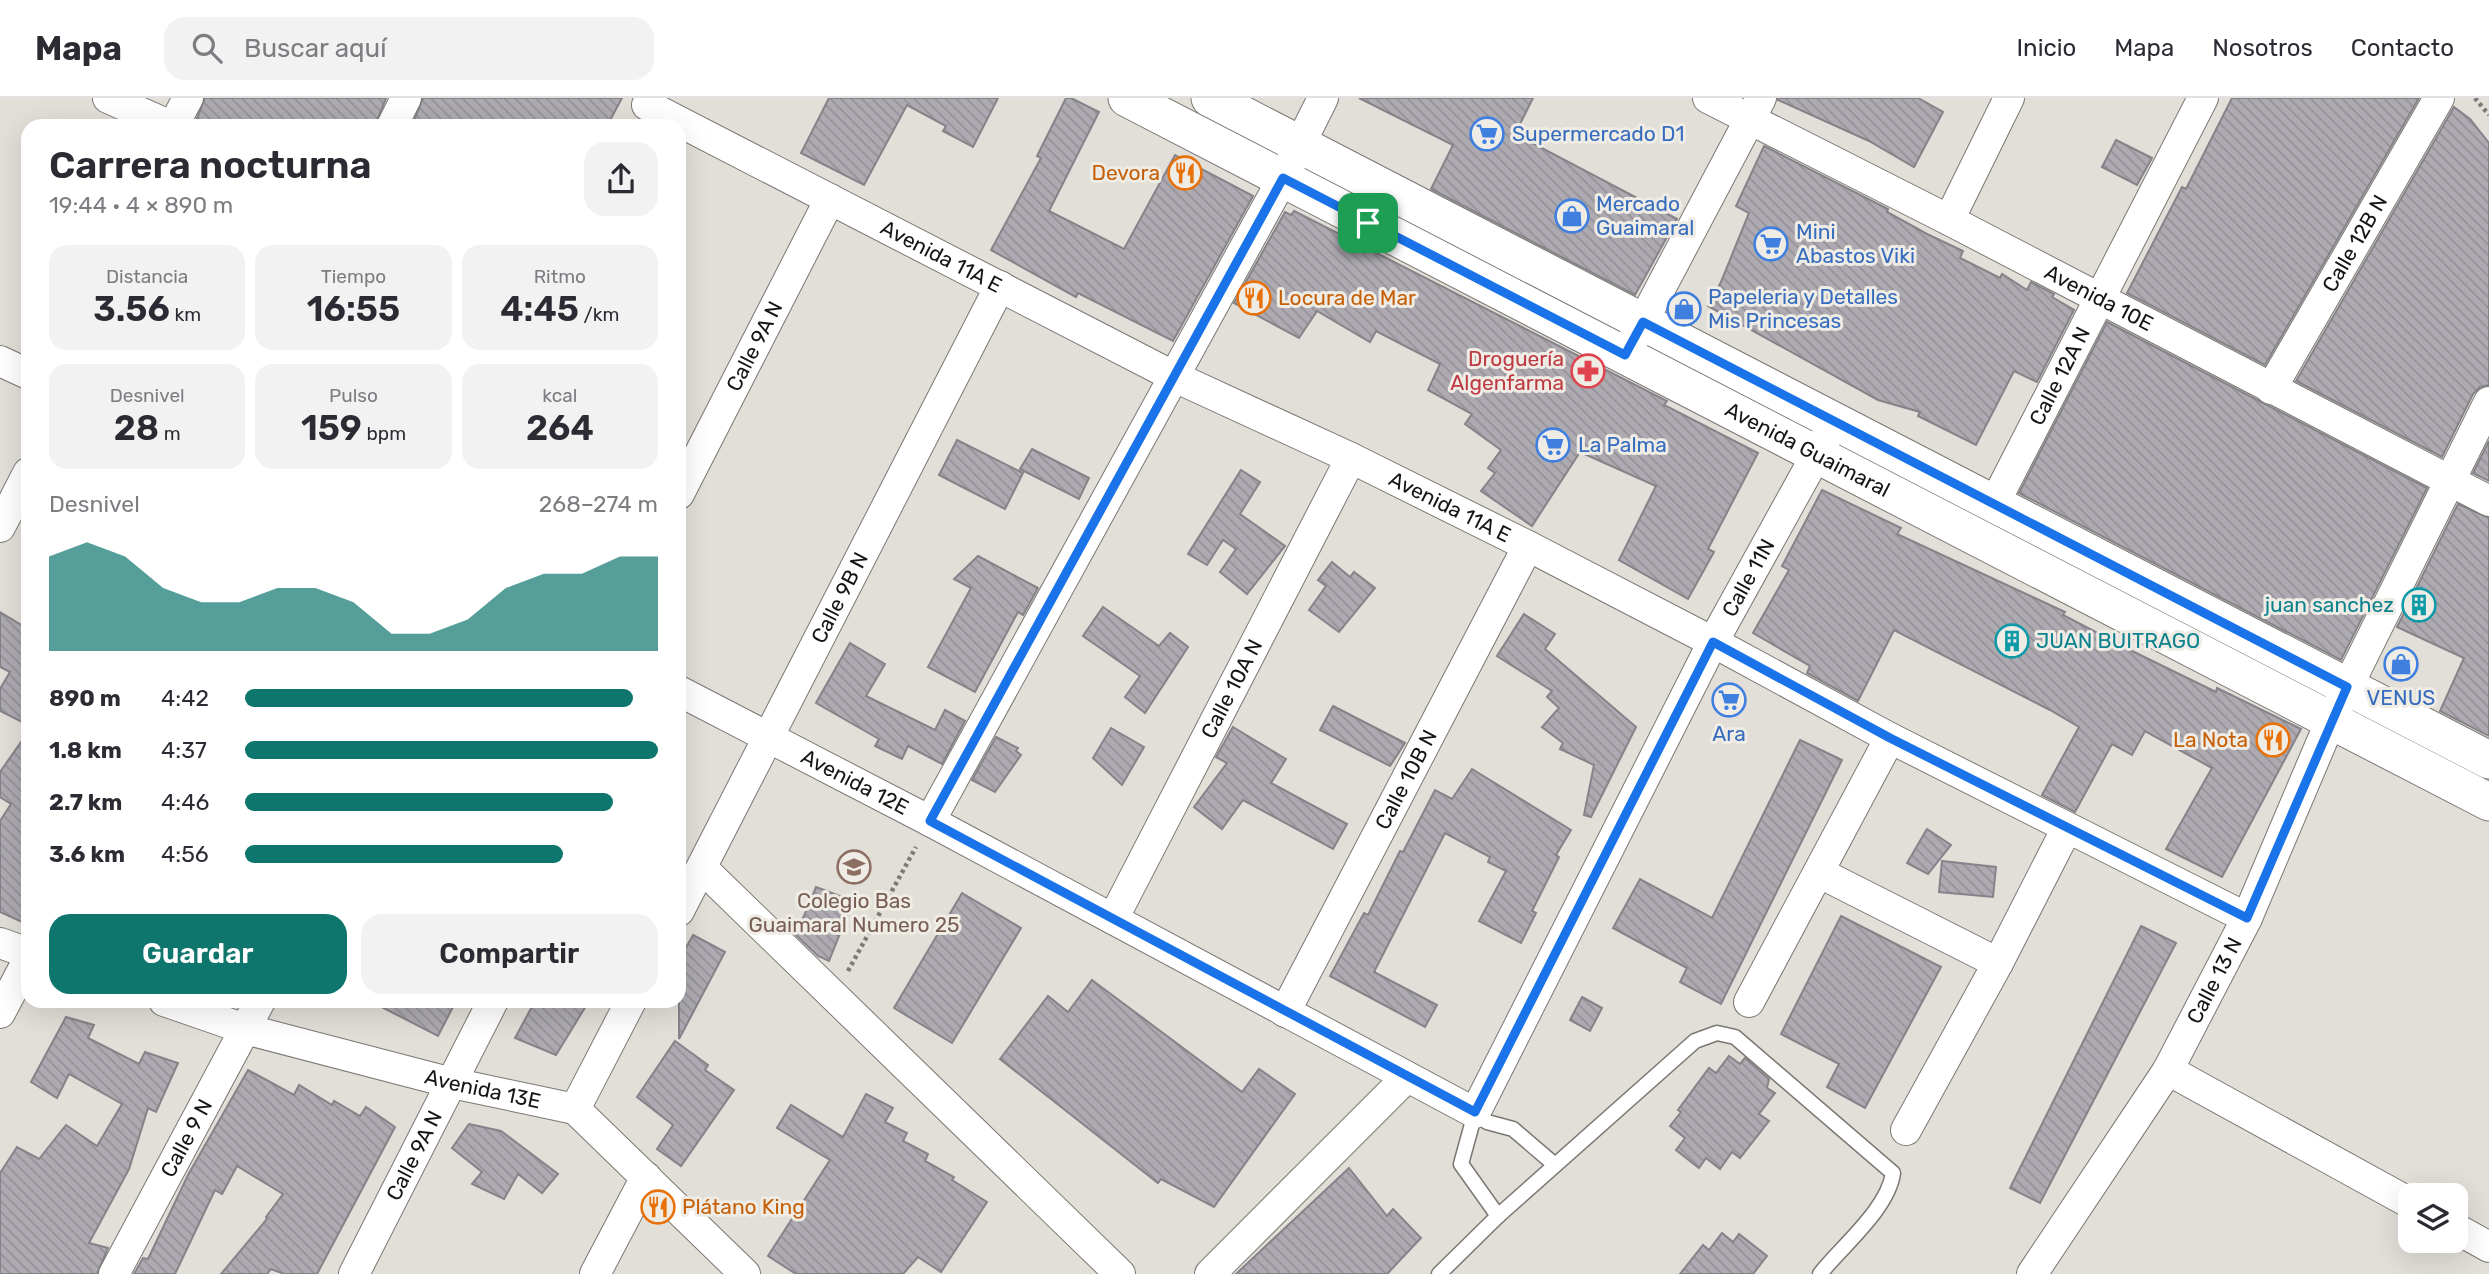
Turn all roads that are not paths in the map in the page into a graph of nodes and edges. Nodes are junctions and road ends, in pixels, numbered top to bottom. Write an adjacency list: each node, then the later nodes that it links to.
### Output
1 (108, 98): 13 (street)
2 (188, 98): 14 (street)
3 (406, 98): 15 (street)
4 (1127, 98): 19 (street, Avenida Guaimaral)
5 (1210, 98): 18 (street, Avenida Guaimaral)
6 (1323, 98): 18 (street)
7 (1708, 98): 11 (street, Avenida 10E)
8 (2009, 98): 21 (street)
9 (2203, 98): 23 (street, Calle 12A N)
10 (2438, 98): 29 (street, Calle 12B N)
11 (1755, 109): 21 (street, Avenida 10E); 24 (street)
12 (645, 110): 16 (street, Avenida 11A E)
13 (156, 119)
14 (176, 119)
15 (396, 119)
16 (664, 119)
17 (686, 130): 20 (street, Avenida 11A E)
18 (1301, 145): 19 (street); 24 (street, Avenida Guaimaral)
19 (1283, 178): 25 (street, Avenida Guaimaral); 28 (street)
20 (831, 200): 22 (street, Avenida 11A E); 34 (street, Calle 9A N)
21 (1949, 220): 23 (street, Avenida 10E)
22 (1000, 286): 28 (street, Avenida 11A E); 46 (street, Calle 9B N)
23 (2099, 300): 29 (street, Avenida 10E); 38 (street, Calle 12A N)
24 (1643, 322): 25 (street); 31 (street, Avenida Guaimaral)
25 (1625, 355): 32 (street, Avenida Guaimaral)
26 (0, 361): 27 (street)
27 (21, 371)
28 (1175, 377): 33 (street, Avenida 11A E); 49 (street)
29 (2271, 389): 35 (street, Avenida 10E)
30 (2489, 402): 35 (street, Calle 13 N)
31 (1835, 421): 32 (street, Calle 11N); 38 (street, Avenida Guaimaral)
32 (1818, 454): 41 (street, Calle 11N); 44 (street, Avenida Guaimaral)
33 (1350, 458): 40 (street, Avenida 11A E); 55 (street, Calle 10A N)
34 (686, 480)
35 (2449, 480): 37 (street, Avenida 10E); 42 (street, Calle 13 N)
36 (21, 486): 39 (street)
37 (2489, 501)
38 (1994, 504): 42 (street, Avenida Guaimaral)
39 (0, 527)
40 (1528, 546): 41 (street, Avenida 11A E); 65 (street, Calle 10B N)
41 (1713, 642): 45 (street, Avenida 11A E); 72 (street, Calle 11N)
42 (2347, 687): 44 (street, Calle 13 N); 47 (street, Avenida Guaimaral)
43 (686, 695): 46 (street, Avenida 12E)
44 (2331, 720): 48 (street, Avenida Guaimaral); 54 (street, Calle 13 N)
45 (1890, 738): 50 (street, Avenida 11A E); 52 (street)
46 (768, 739): 49 (street, Avenida 12E); 51 (street, Calle 9B N)
47 (2489, 760)
48 (2489, 802)
49 (930, 821): 55 (street, Avenida 12E)
50 (2067, 828): 54 (street, Avenida 11A E); 58 (street)
51 (702, 867): 53 (street, Calle 9B N); 84 (street)
52 (1820, 873): 58 (street); 60 (street)
53 (686, 898)
54 (2247, 918): 68 (street, Calle 13 N)
55 (1112, 919): 65 (street, Avenida 12E)
56 (0, 943): 57 (street)
57 (21, 950)
58 (1998, 963): 73 (street)
59 (21, 973): 66 (street)
60 (1749, 1002)
61 (184, 1008): 67 (street, Avenida 13E)
62 (256, 1008): 67 (street, Calle 9 N)
63 (490, 1008): 70 (street, Calle 9A N)
64 (627, 1008): 71 (street)
65 (1285, 1012): 69 (street, Avenida 12E)
66 (0, 1013)
67 (245, 1029): 70 (street, Avenida 13E); 80 (street, Calle 9 N)
68 (2168, 1070): 76 (street); 88 (street, Calle 13 N)
69 (1407, 1077): 72 (street, Avenida 12E); 85 (street)
70 (452, 1083): 71 (street, Avenida 13E); 81 (street, Calle 9A N)
71 (575, 1109): 75 (street)
72 (1475, 1112): 74 (lane); 77 (lane)
73 (1906, 1130)
74 (1555, 1165): 77 (lane); 87 (lane)
75 (646, 1177): 82 (street); 83 (street)
76 (2398, 1196)
77 (1498, 1216): 86 (lane)
78 (2468, 1235): 79 (street)
79 (2489, 1247)
80 (114, 1274)
81 (354, 1274)
82 (595, 1274)
83 (745, 1274)
84 (1120, 1274)
85 (1210, 1274)
86 (1439, 1274)
87 (1821, 1274)
88 (2032, 1274)

